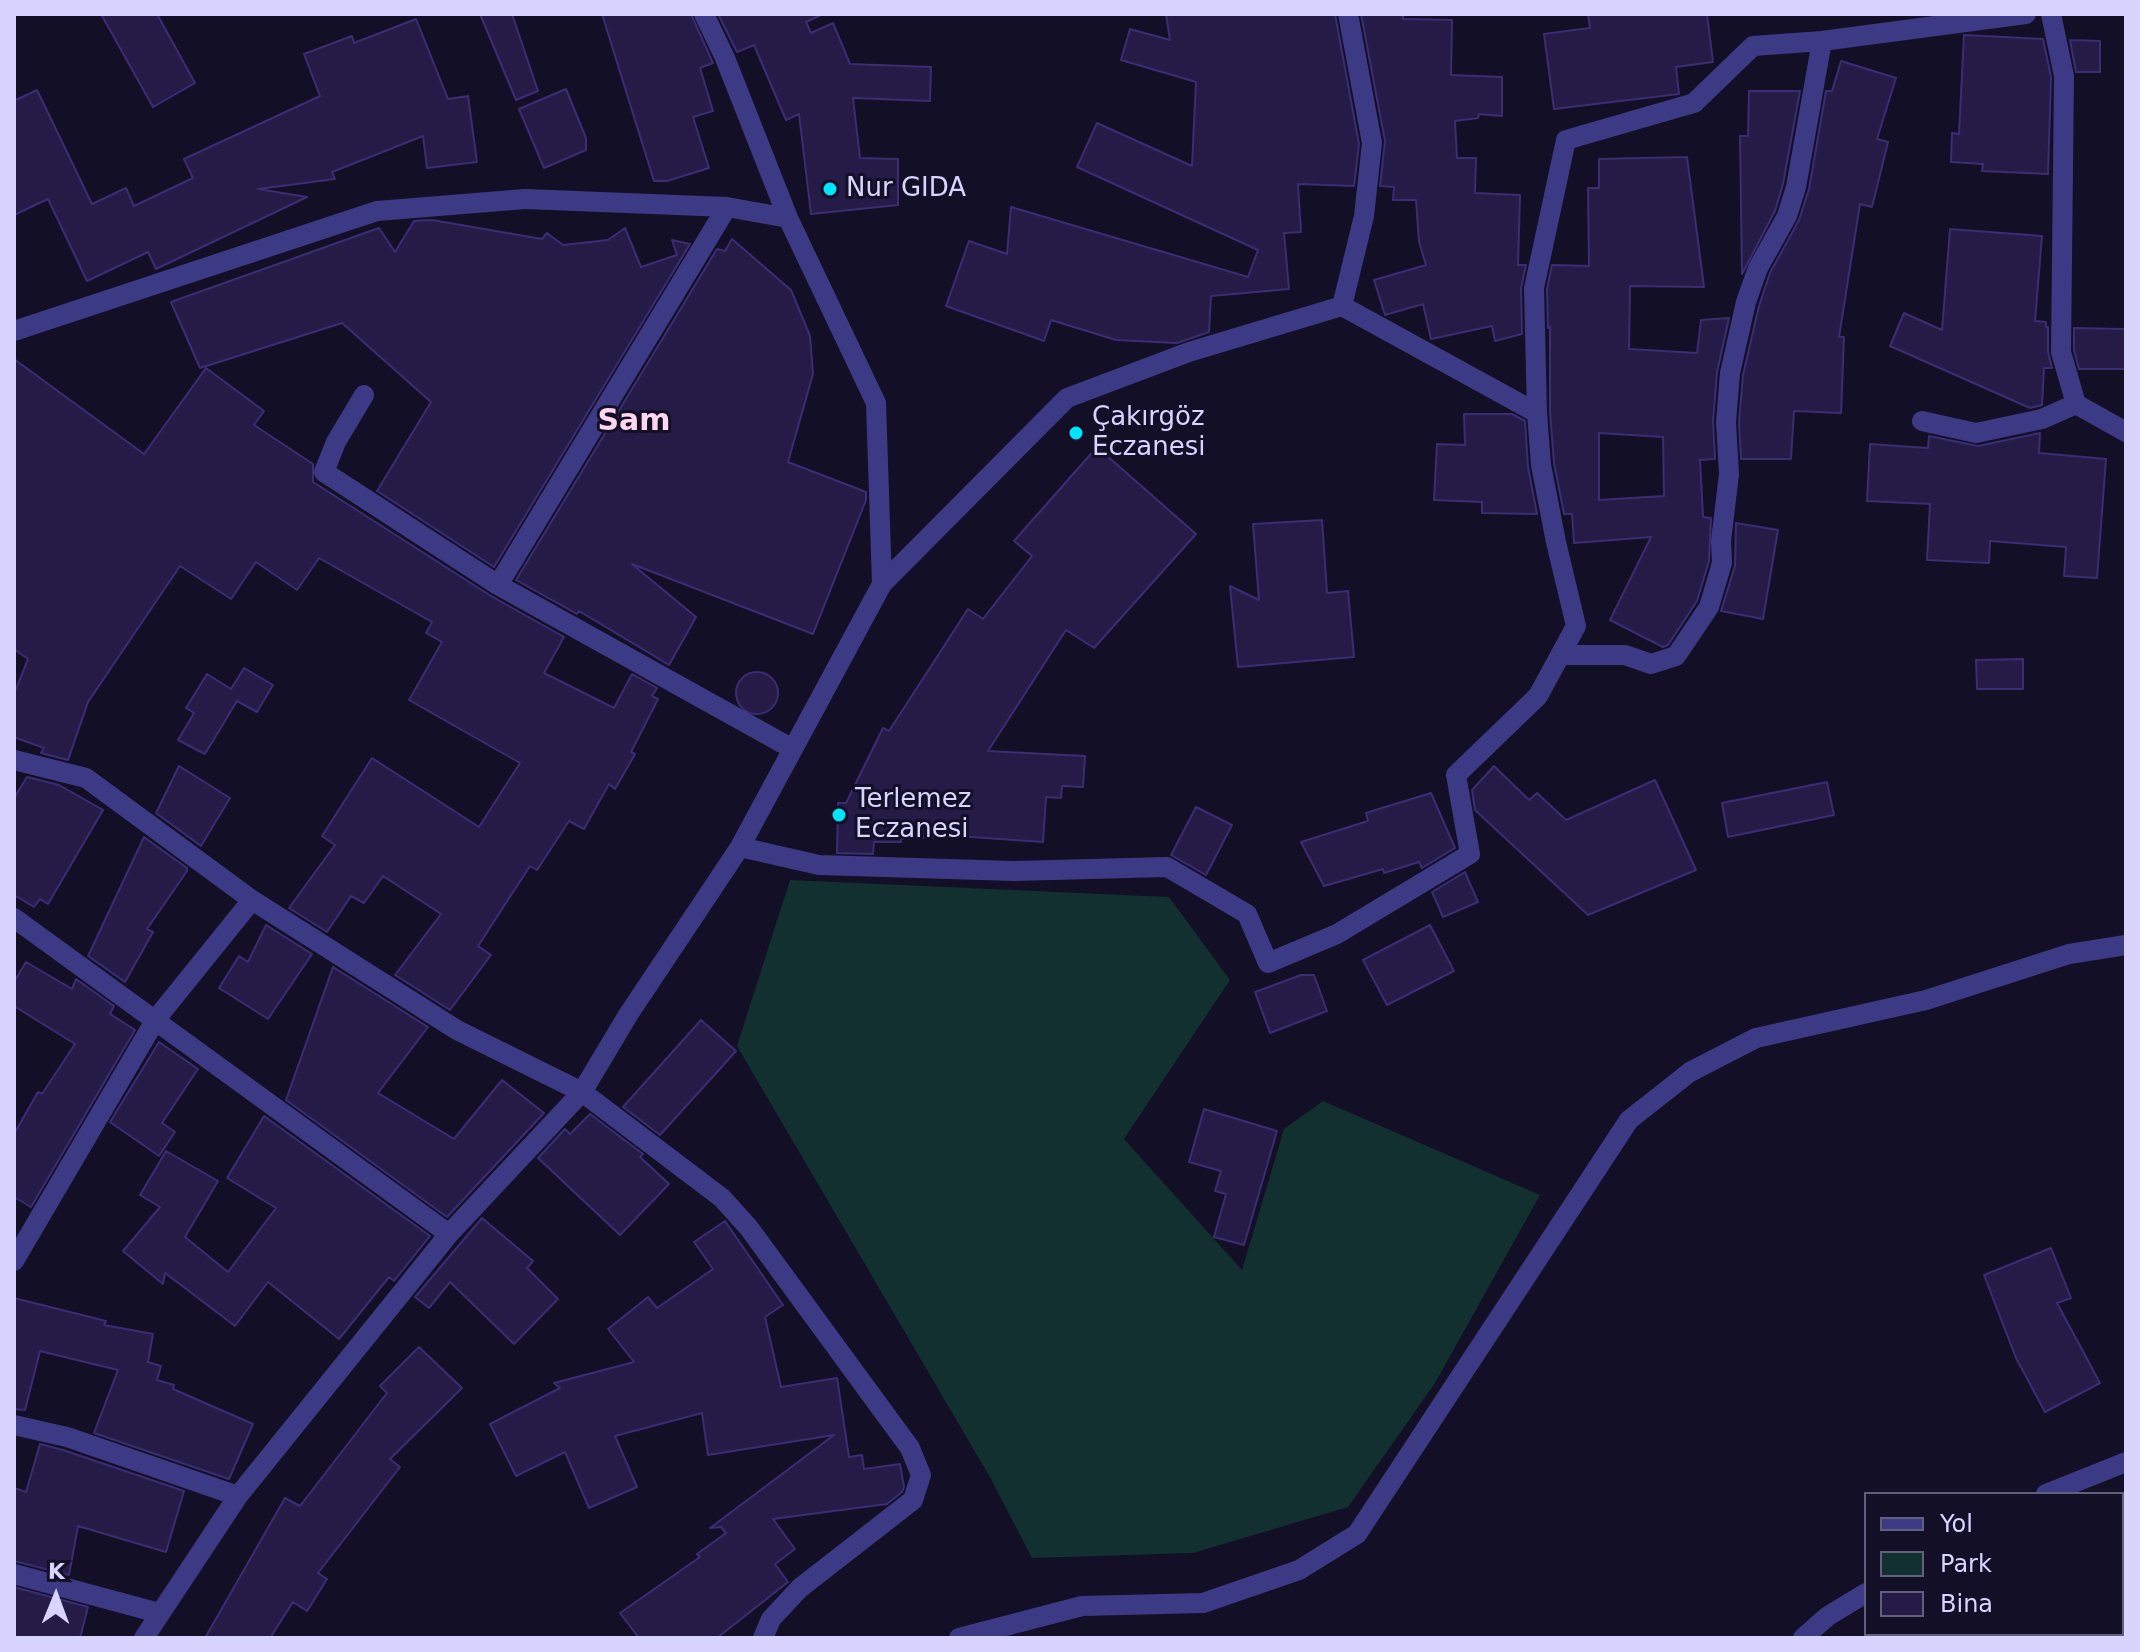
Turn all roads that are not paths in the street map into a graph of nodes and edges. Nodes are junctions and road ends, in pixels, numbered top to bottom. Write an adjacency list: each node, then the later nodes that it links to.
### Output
1 (704, 14): 8 (street)
2 (1348, 14): 9 (street)
3 (2026, 14): 5 (street)
4 (2051, 14): 12 (street)
5 (1888, 22): 6 (street)
6 (1822, 41): 13 (street); 18 (street)
7 (727, 207): 8 (street); 10 (street); 17 (street)
8 (788, 218): 16 (street)
9 (1342, 306): 13 (street); 16 (street)
10 (14, 331)
11 (364, 395): 17 (street)
12 (2076, 404): 14 (street); 15 (street)
13 (1537, 413): 18 (street)
14 (1922, 421)
15 (2126, 432)
16 (882, 584): 19 (street)
17 (498, 585): 19 (street)
18 (1560, 655): 21 (street)
19 (791, 748): 21 (street)
20 (14, 760): 22 (street)
21 (740, 847): 26 (street)
22 (252, 900): 25 (street); 26 (street)
23 (14, 918): 25 (street)
24 (2126, 945): 38 (street)
25 (156, 1019): 27 (street); 28 (street)
26 (582, 1092): 27 (street); 37 (street)
27 (449, 1234): 32 (street)
28 (14, 1261)
29 (14, 1425): 32 (street)
30 (2126, 1462): 31 (street)
31 (2051, 1492)
32 (238, 1496): 35 (street)
33 (14, 1574): 35 (street)
34 (1864, 1594): 39 (street)
35 (159, 1613): 36 (street)
36 (144, 1638)
37 (763, 1638)
38 (959, 1638)
39 (1803, 1638)

